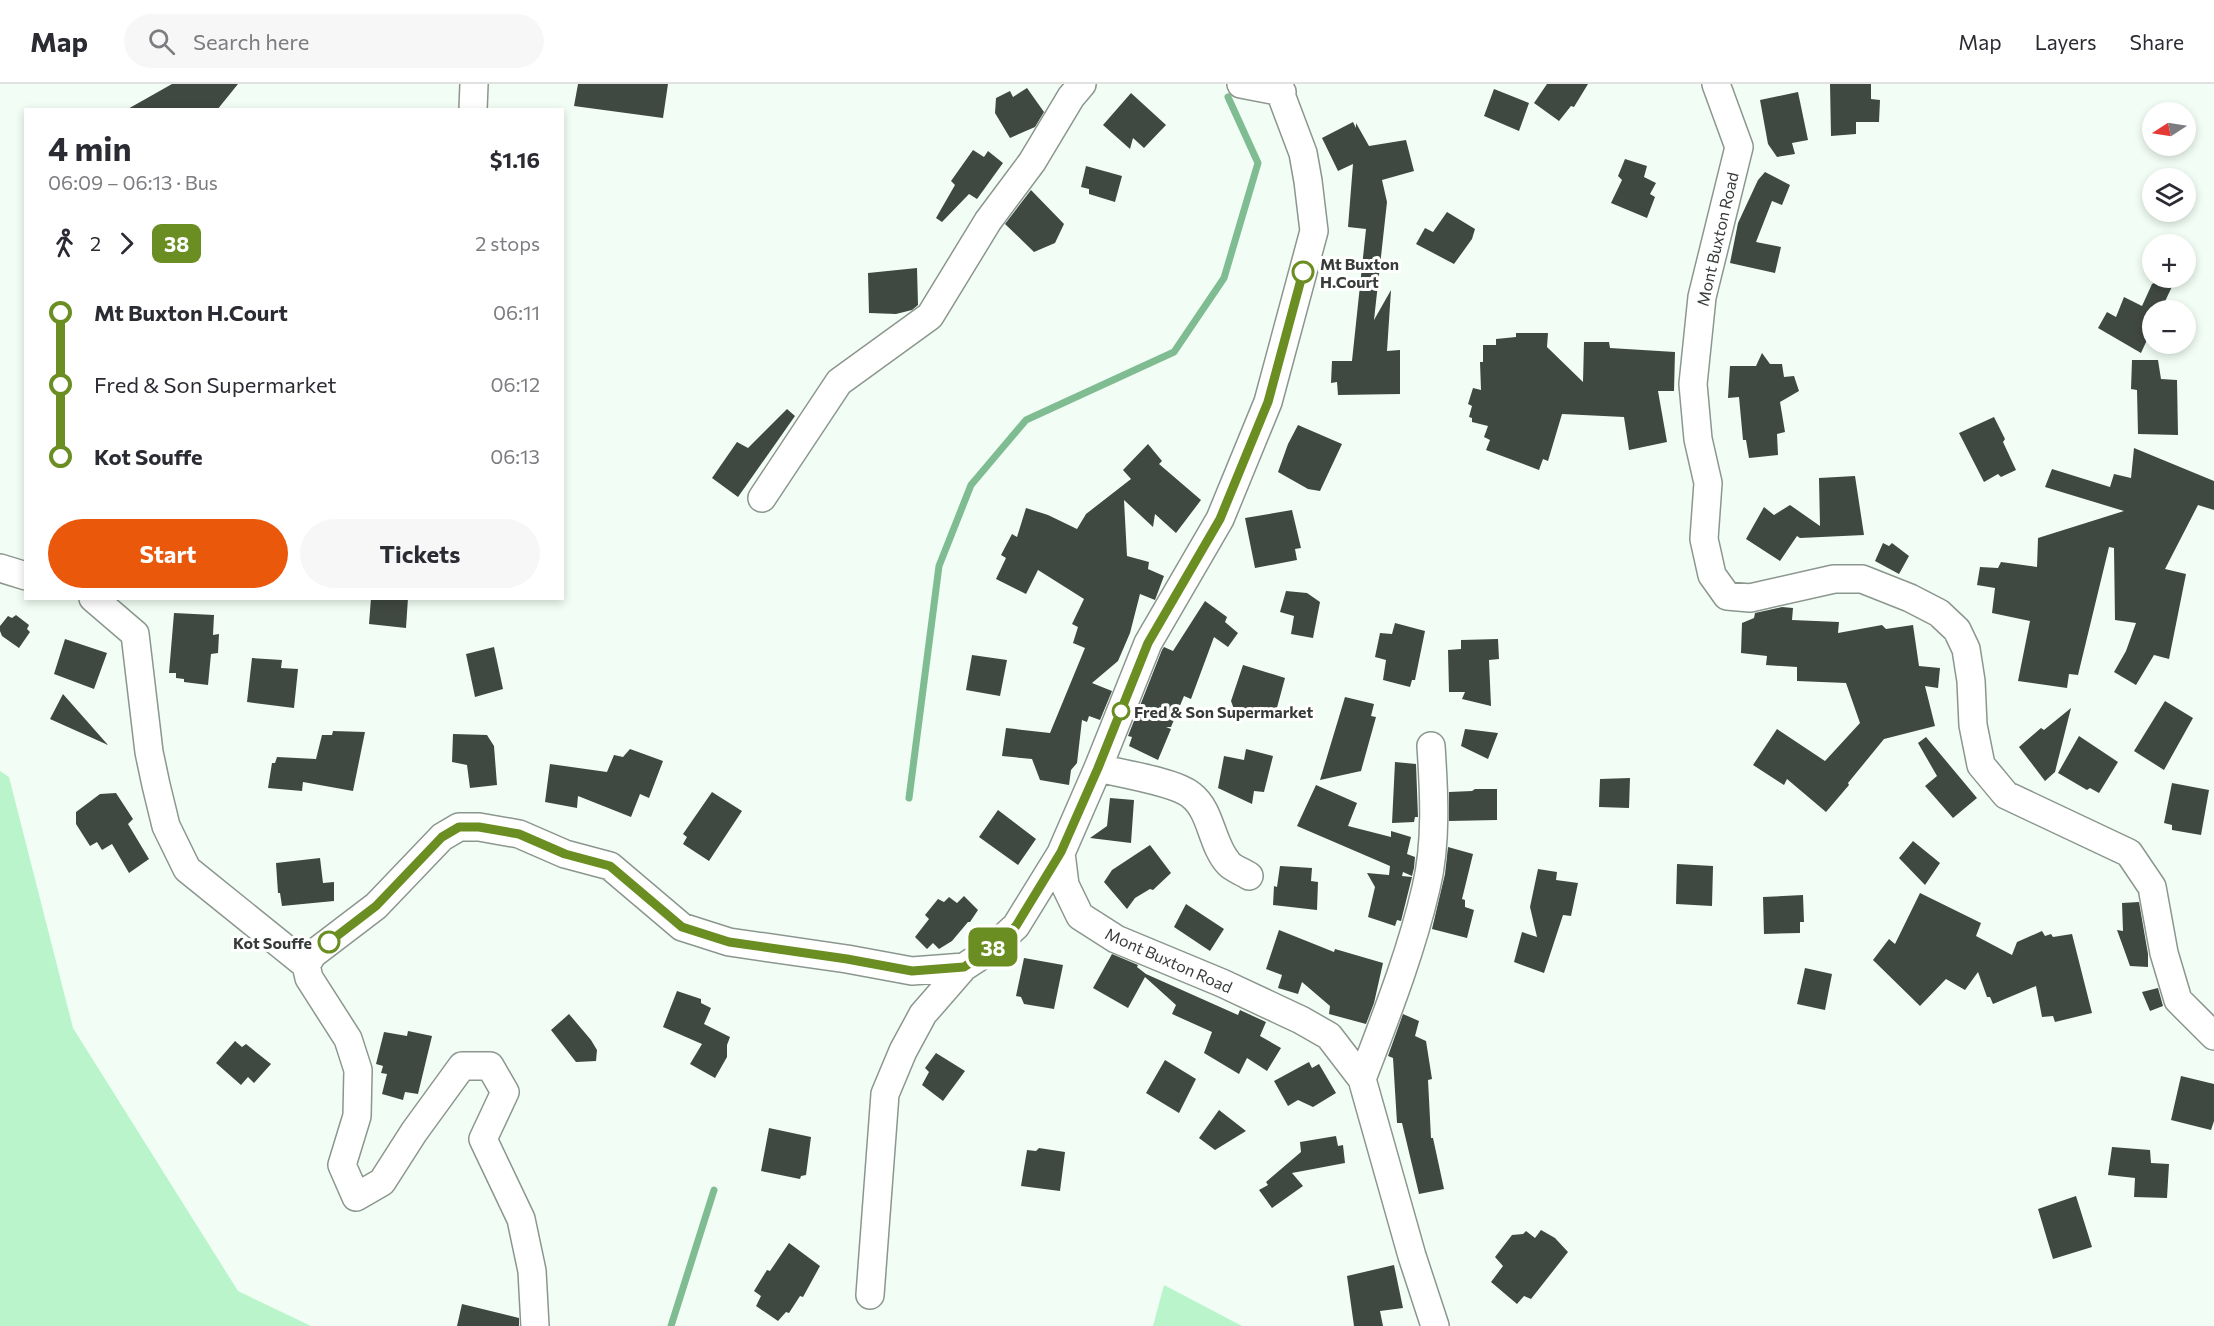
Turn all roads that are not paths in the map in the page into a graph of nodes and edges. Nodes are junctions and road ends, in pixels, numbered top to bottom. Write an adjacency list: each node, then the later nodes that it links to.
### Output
1 (474, 84): 6 (street)
2 (1082, 84): 7 (street)
3 (1241, 84): 5 (street)
4 (1716, 84): 17 (street, Mont Buxton Road)
5 (1279, 88): 12 (street)
6 (473, 108)
7 (762, 498)
8 (0, 568): 9 (street)
9 (24, 575)
10 (95, 600): 15 (street)
11 (1431, 746): 18 (street)
12 (1098, 768): 13 (street); 14 (street)
13 (1061, 852): 16 (street); 18 (street, Mont Buxton Road)
14 (1249, 876)
15 (306, 965): 16 (street); 20 (street)
16 (964, 967): 19 (street)
17 (2214, 1036)
18 (1362, 1079): 21 (street, Mont Buxton Road)
19 (870, 1295)
20 (535, 1326)
21 (1435, 1326)

